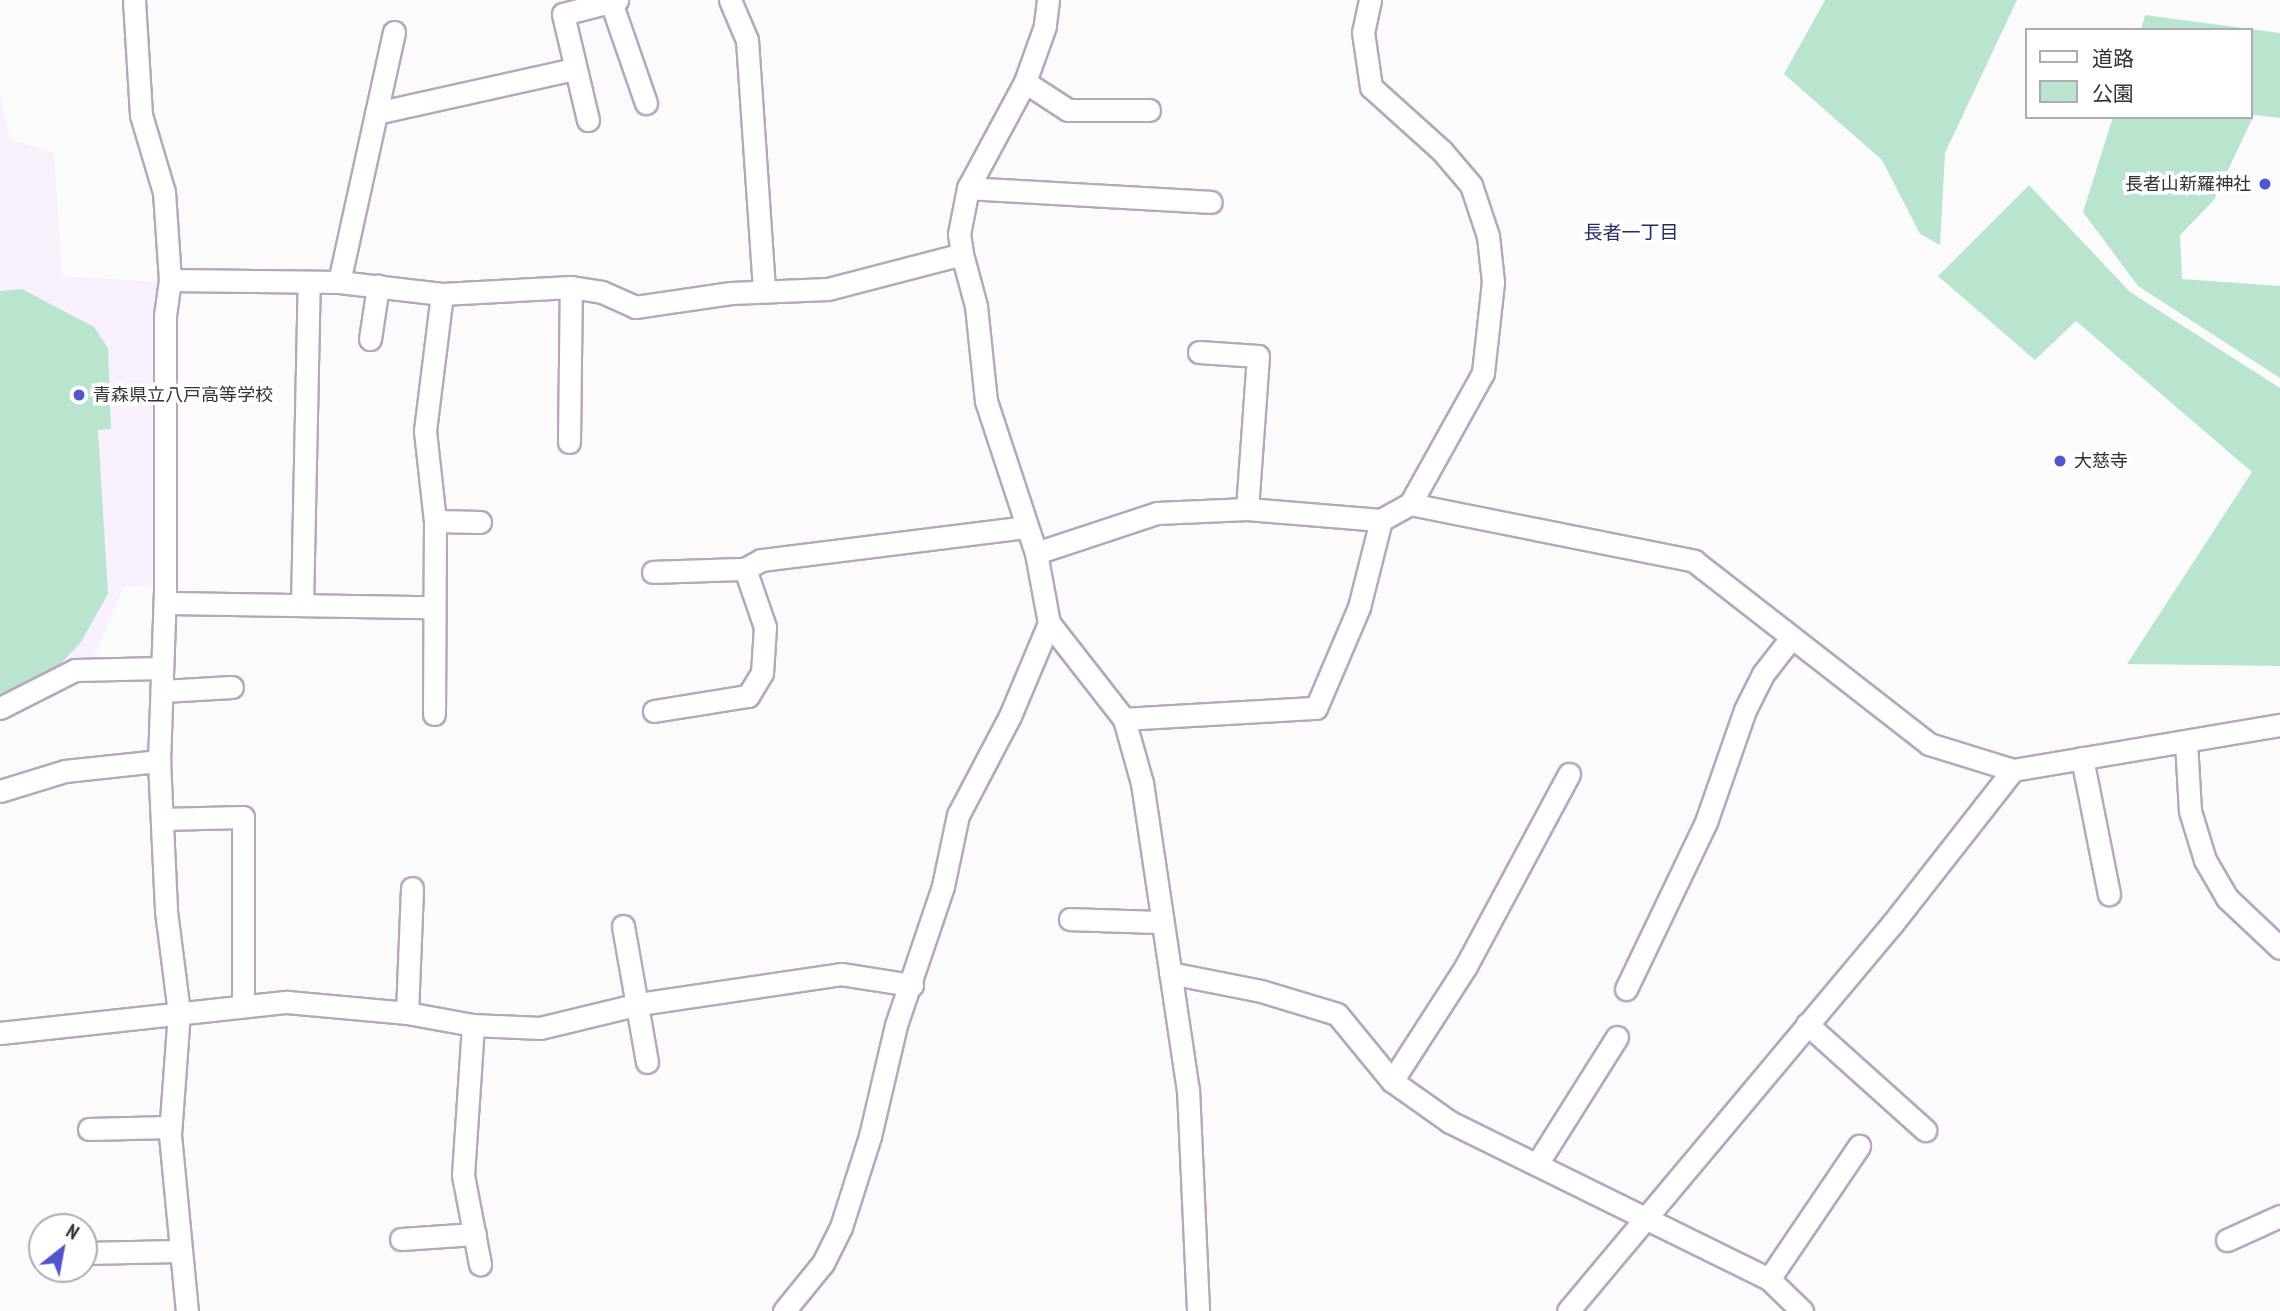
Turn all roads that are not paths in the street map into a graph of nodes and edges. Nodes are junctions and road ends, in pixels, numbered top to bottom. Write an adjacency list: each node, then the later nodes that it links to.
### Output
1 (134, 0): 16 (street)
2 (730, 0): 21 (street)
3 (1048, 0): 8 (street)
4 (1370, 0): 26 (street)
5 (614, 1): 7 (street); 9 (street)
6 (394, 32): 11 (street)
7 (575, 69): 11 (street); 12 (street)
8 (1025, 82): 10 (street); 13 (street)
9 (646, 103)
10 (1150, 110)
11 (376, 113): 18 (street)
12 (587, 120)
13 (968, 188): 14 (street); 15 (street)
14 (1211, 202)
15 (961, 254): 21 (street); 31 (street)
16 (170, 280): 17 (street); 35 (street)
17 (309, 282): 18 (street); 36 (street)
18 (339, 282): 19 (street)
19 (378, 286): 22 (street); 23 (street)
20 (571, 287): 21 (street); 22 (street); 25 (street)
21 (764, 291)
22 (442, 294): 29 (street)
23 (370, 339)
24 (1199, 352): 27 (street)
25 (569, 442)
26 (1410, 504): 28 (street); 39 (street)
27 (1247, 509): 28 (street); 32 (street)
28 (1381, 520): 46 (street)
29 (435, 521): 30 (street); 37 (street)
30 (480, 522)
31 (1025, 527): 32 (street); 33 (street)
32 (1036, 553): 38 (street)
33 (745, 569): 34 (street); 44 (street)
34 (653, 572)
35 (165, 603): 36 (street); 40 (street)
36 (302, 605): 37 (street)
37 (435, 607): 45 (street)
38 (1049, 623): 46 (street); 62 (street)
39 (1791, 638): 51 (street); 63 (street)
40 (162, 668): 42 (street); 43 (street)
41 (232, 687): 42 (street)
42 (163, 691): 50 (street)
43 (0, 709)
44 (654, 711)
45 (434, 714)
46 (1124, 719): 58 (street)
47 (2280, 725): 48 (street)
48 (2186, 742): 49 (street); 60 (street)
49 (2082, 758): 51 (street); 56 (street)
50 (159, 761): 53 (street); 54 (street)
51 (2013, 771): 68 (street)
52 (1569, 774): 73 (street)
53 (0, 791)
54 (162, 819): 65 (street); 66 (street)
55 (412, 888): 67 (street)
56 (2109, 894)
57 (1070, 919): 58 (street)
58 (1162, 922): 61 (street)
59 (623, 926): 64 (street)
60 (2278, 942)
61 (1170, 973): 73 (street); 90 (street)
62 (912, 985): 64 (street); 89 (street)
63 (1626, 989)
64 (639, 1004): 69 (street); 72 (street)
65 (243, 1006): 66 (street); 67 (street)
66 (179, 1012): 70 (street); 74 (street)
67 (407, 1013): 69 (street)
68 (1807, 1024): 76 (street); 80 (street)
69 (473, 1025): 81 (street)
70 (0, 1033)
71 (1617, 1037): 78 (street)
72 (648, 1062)
73 (1392, 1081): 78 (street)
74 (170, 1127): 75 (street); 84 (street)
75 (89, 1129)
76 (1924, 1130)
77 (1859, 1146): 87 (street)
78 (1537, 1164): 80 (street)
79 (2280, 1216): 83 (street)
80 (1647, 1217): 87 (street); 91 (street)
81 (475, 1234): 82 (street); 86 (street)
82 (401, 1239)
83 (2227, 1240)
84 (179, 1251): 85 (street); 88 (street)
85 (98, 1253)
86 (480, 1264)
87 (1769, 1279): 92 (street)
88 (187, 1311)
89 (784, 1311)
90 (1198, 1311)
91 (1568, 1311)
92 (1802, 1311)

